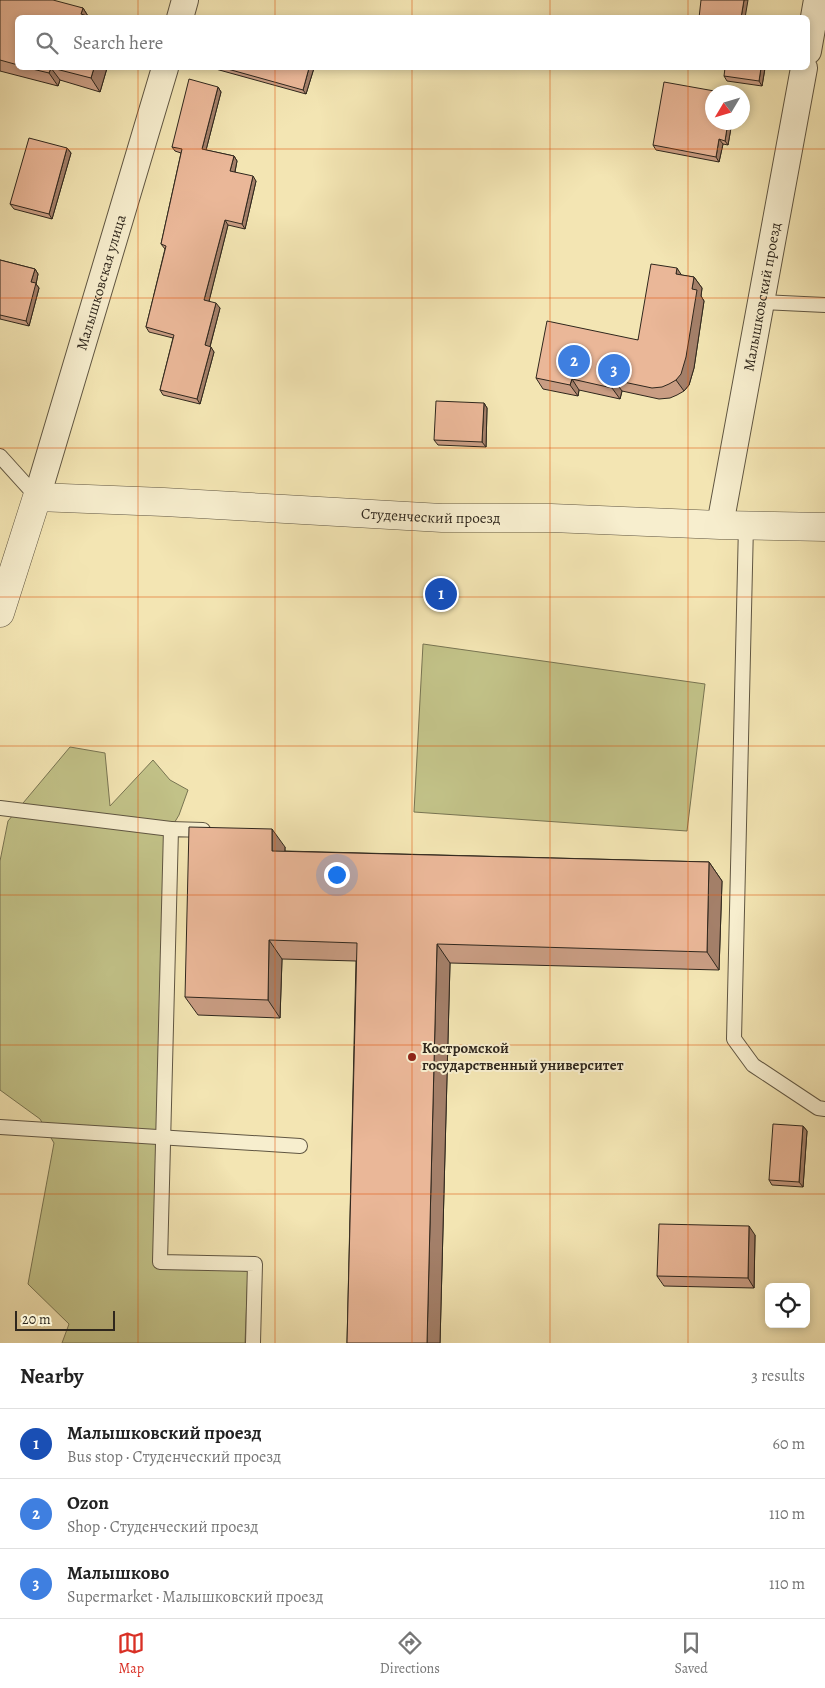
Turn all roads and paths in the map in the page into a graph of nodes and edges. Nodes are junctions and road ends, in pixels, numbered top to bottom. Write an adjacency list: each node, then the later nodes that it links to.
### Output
1 (185, 0): 3 (street)
2 (818, 14): 4 (street)
3 (181, 15)
4 (810, 44)
5 (164, 70): 10 (street, Малышковская улица)
6 (804, 70): 7 (street, Малышковский проезд)
7 (761, 302): 8 (lane); 11 (street, Малышковский проезд)
8 (825, 305)
9 (0, 456): 10 (lane)
10 (37, 497): 11 (street, Студенческий проезд); 13 (street)
11 (733, 525): 12 (street, Студенческий проезд); 17 (lane)
12 (825, 527)
13 (0, 613)
14 (0, 808): 15 (lane)
15 (171, 829): 16 (lane); 19 (lane)
16 (203, 830)
17 (825, 1109)
18 (0, 1128): 19 (lane)
19 (163, 1138): 20 (lane); 21 (lane)
20 (300, 1146)
21 (253, 1343)

